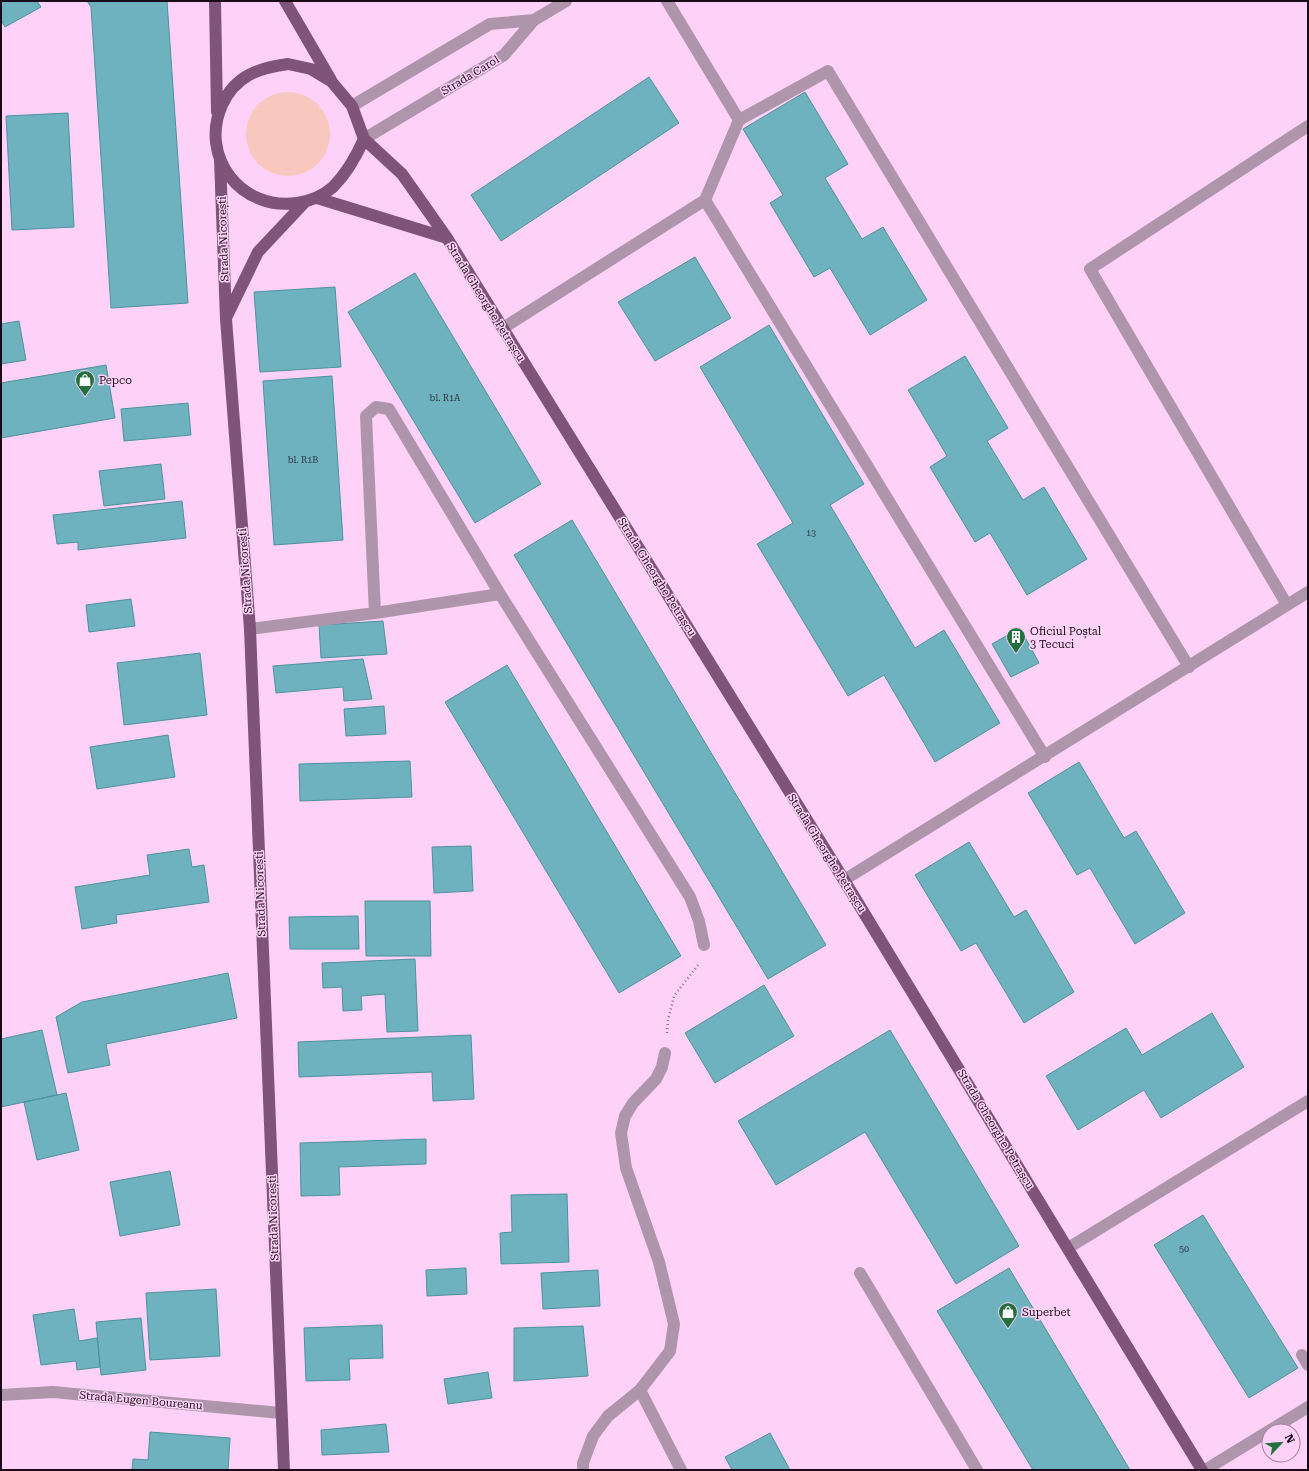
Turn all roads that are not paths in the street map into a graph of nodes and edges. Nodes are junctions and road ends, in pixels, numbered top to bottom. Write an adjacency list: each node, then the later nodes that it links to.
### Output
1 (215, 1): 8 (main road)
2 (285, 1): 6 (main road)
3 (566, 1): 5 (street, Strada Carol)
4 (668, 1): 9 (street)
5 (534, 20): 7 (street); 11 (street, Strada Carol)
6 (331, 81): 7 (main road); 8 (main road)
7 (352, 106): 11 (main road)
8 (217, 117): 12 (main road)
9 (739, 120): 14 (street); 23 (street)
10 (1308, 126): 20 (street)
11 (364, 139): 13 (main road); 15 (main road, Strada Gheorghe Petrașcu)
12 (220, 160): 13 (main road); 16 (main road, Strada Nicorești)
13 (311, 200): 15 (main road, Strada Gheorghe Petrașcu); 16 (main road, Strada Nicorești)
14 (705, 200): 17 (street); 24 (street)
15 (447, 238): 17 (main road, Strada Gheorghe Petrașcu)
16 (226, 319): 22 (main road, Strada Nicorești)
17 (503, 328): 25 (main road, Strada Gheorghe Petrașcu)
18 (1308, 592): 20 (street)
19 (500, 594): 21 (street); 21 (street); 26 (street)
20 (1287, 605): 23 (street)
21 (375, 613): 22 (street)
22 (250, 629): 34 (main road, Strada Nicorești)
23 (1189, 667): 24 (street)
24 (1045, 757): 25 (street)
25 (844, 880): 29 (main road, Strada Gheorghe Petrașcu)
26 (704, 945)
27 (665, 1053): 31 (street)
28 (1308, 1101): 29 (street)
29 (1068, 1248): 39 (main road, Strada Gheorghe Petrașcu)
30 (860, 1273): 38 (street)
31 (640, 1390): 36 (street); 37 (street)
32 (1, 1395): 34 (street, Strada Eugen Boureanu)
33 (1308, 1407): 40 (street)
34 (281, 1413): 35 (main road, Strada Nicorești)
35 (284, 1470)
36 (583, 1470)
37 (681, 1470)
38 (977, 1470)
39 (1202, 1470)
40 (1205, 1470)

